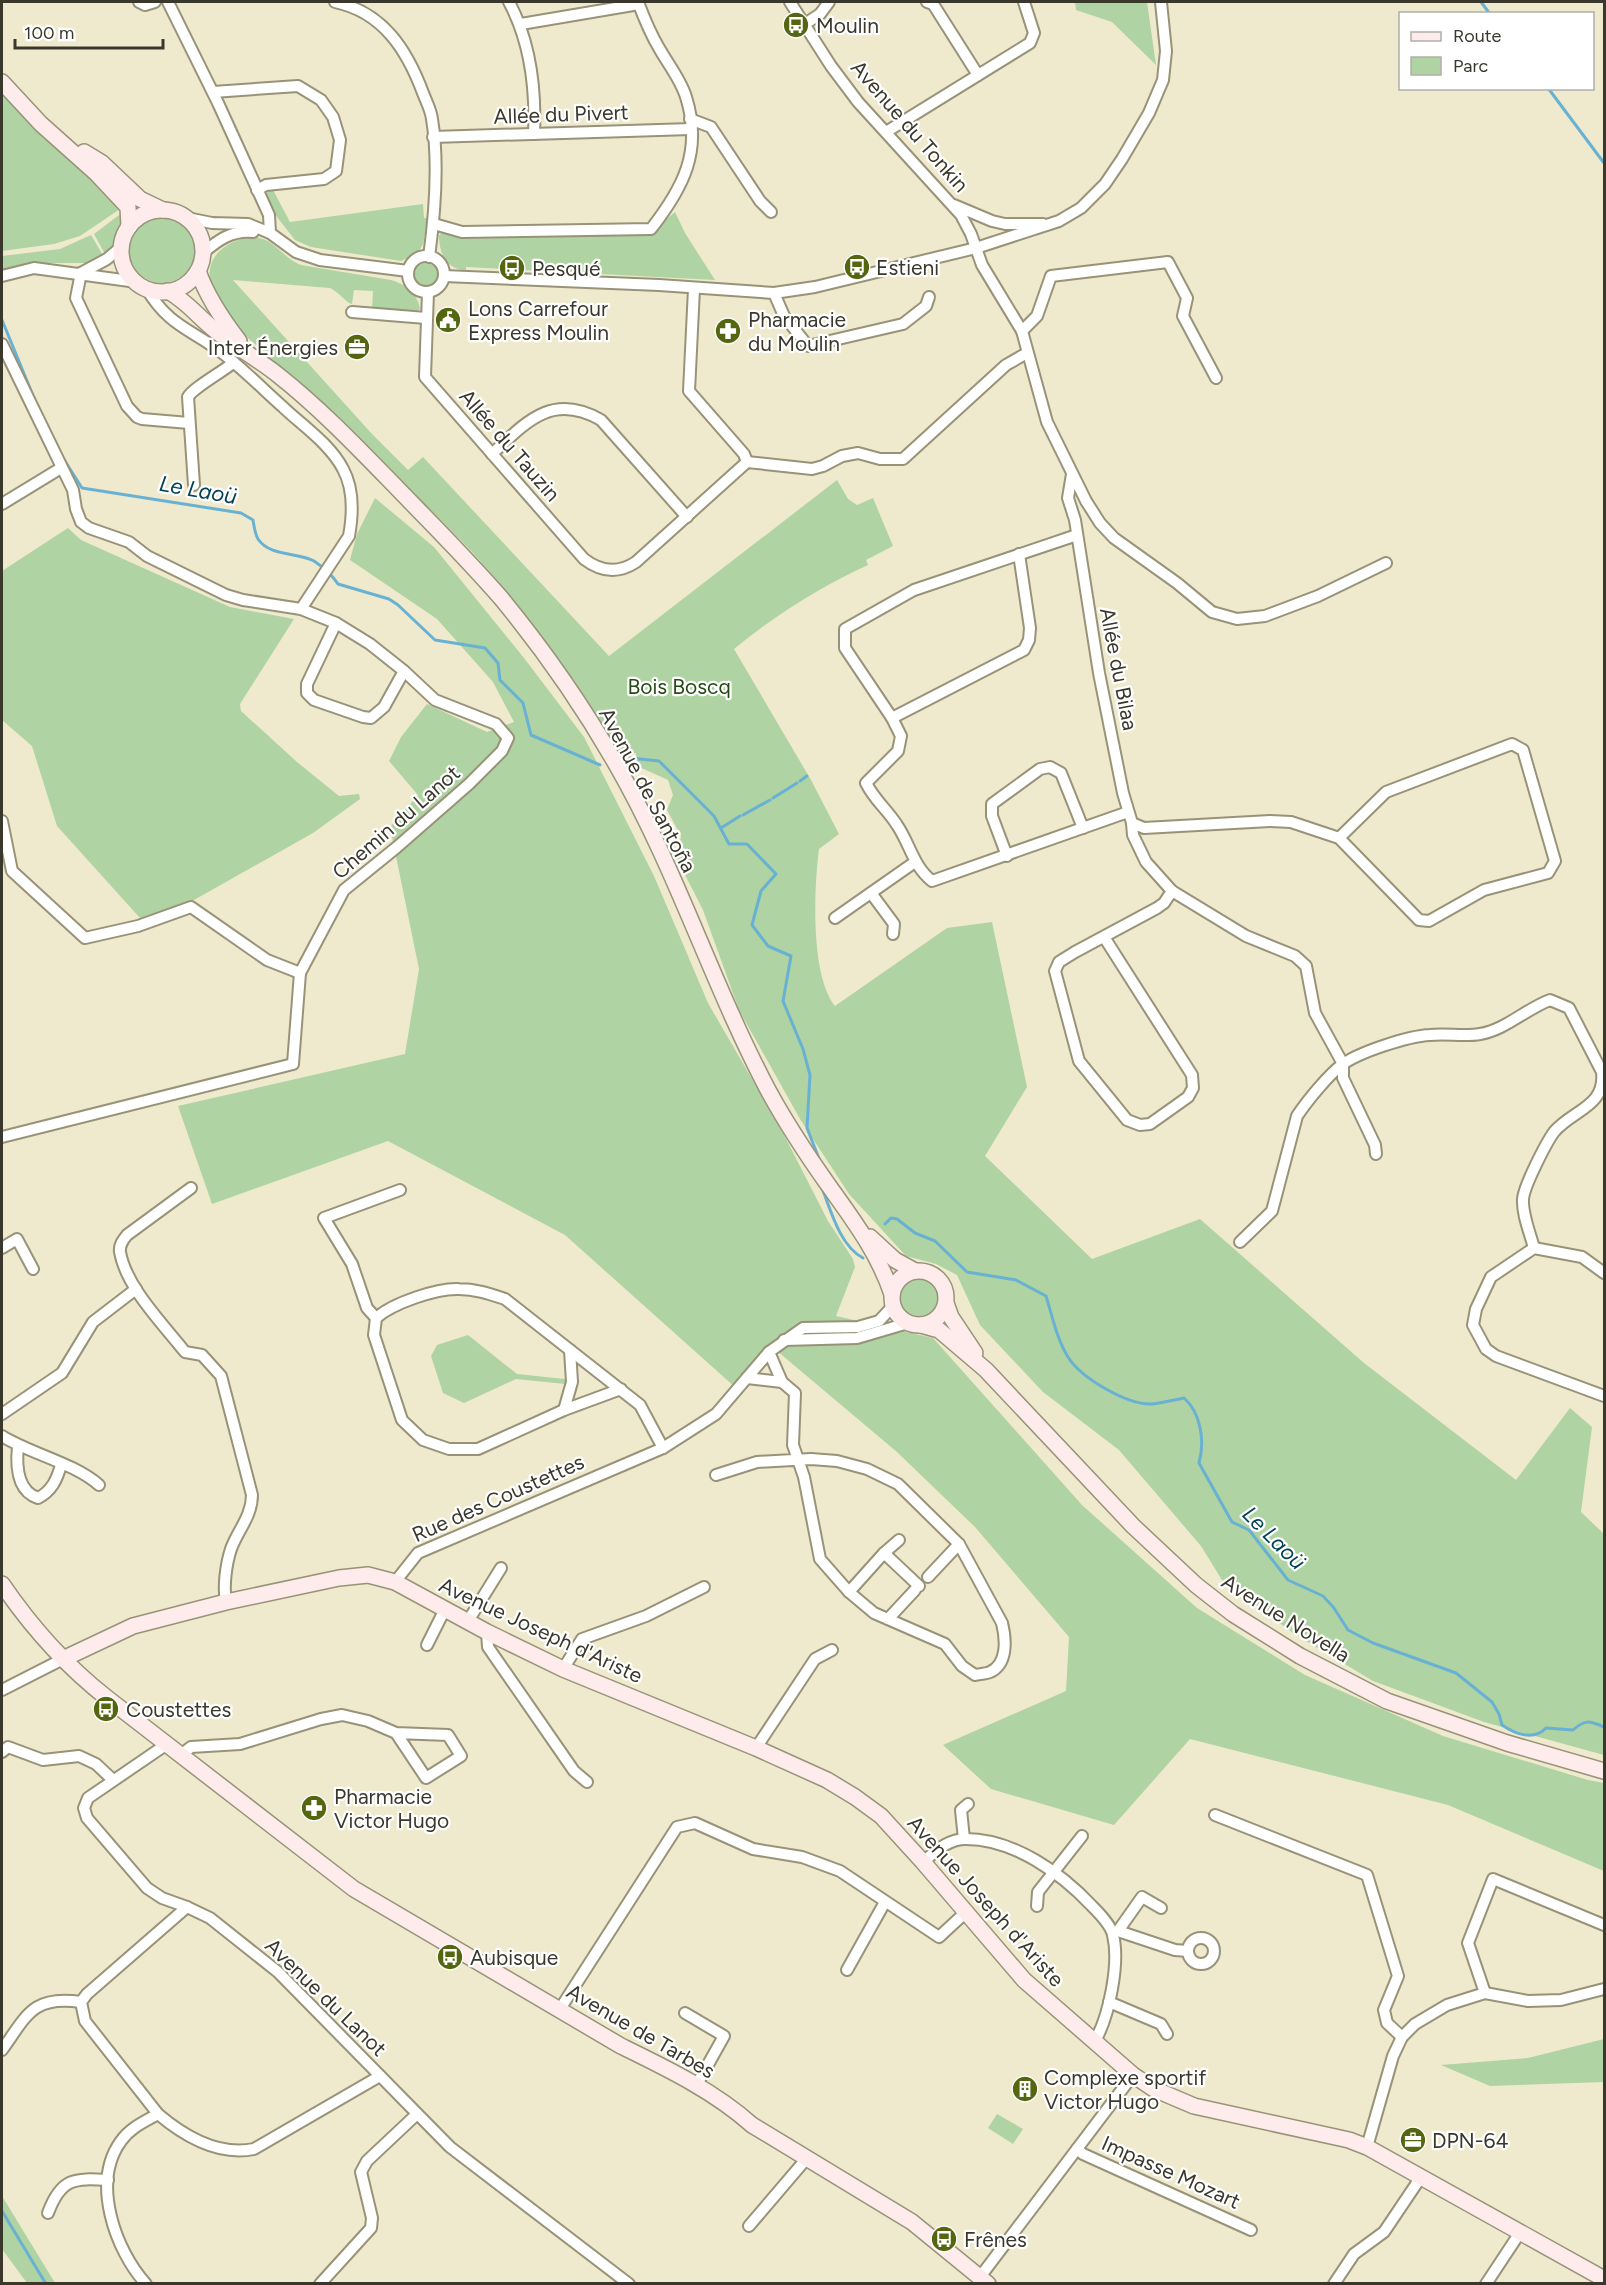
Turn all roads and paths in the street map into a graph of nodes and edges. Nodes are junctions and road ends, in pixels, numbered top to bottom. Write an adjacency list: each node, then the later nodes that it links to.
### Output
1 (139, 2): 2 (street)
2 (155, 2)
3 (168, 2): 16 (street)
4 (335, 2): 21 (street)
5 (509, 2): 12 (street)
6 (790, 2): 13 (street, Avenue du Tonkin)
7 (829, 2): 13 (street)
8 (927, 2): 14 (street)
9 (1024, 2): 14 (street)
10 (1161, 2): 28 (street)
11 (639, 3): 12 (street); 18 (street)
12 (520, 24): 20 (street)
13 (805, 24): 19 (street, Avenue du Tonkin)
14 (978, 75): 19 (street)
15 (2, 82): 17 (main road)
16 (213, 92): 22 (street); 22 (street)
17 (40, 124): 24 (main road); 29 (main road)
18 (691, 124): 20 (street, Allée du Pivert); 25 (street); 27 (street)
19 (886, 132): 23 (street, Avenue du Tonkin)
20 (534, 134): 21 (street, Allée du Pivert)
21 (433, 137): 27 (street)
22 (257, 190): 30 (street)
23 (952, 204): 28 (street); 32 (street, Avenue du Tonkin)
24 (163, 210): 26 (main road); 29 (main road)
25 (771, 212)
26 (187, 218): 30 (street); 33 (main road)
27 (434, 224): 34 (street)
28 (1052, 224): 32 (street)
29 (129, 227): 31 (main road)
30 (270, 233): 33 (street); 36 (street)
31 (121, 247): 37 (street); 40 (main road)
32 (976, 248): 44 (street); 48 (street, Avenue du Tonkin)
33 (203, 254): 35 (main road)
34 (429, 257): 36 (street); 39 (street)
35 (198, 271): 42 (main road); 50 (main road, Avenue de Santoña)
36 (408, 271): 43 (street)
37 (81, 273): 38 (street); 40 (street); 54 (street)
38 (3, 275)
39 (444, 276): 41 (street); 43 (street)
40 (142, 285): 42 (main road); 52 (street)
41 (694, 289): 44 (street); 56 (street)
42 (168, 291): 50 (main road, Avenue de Santoña)
43 (428, 292): 47 (street, Allée du Tauzin)
44 (774, 293): 45 (street)
45 (929, 297)
46 (352, 312): 47 (street)
47 (426, 318): 55 (street, Allée du Tauzin)
48 (1022, 331): 51 (street, Avenue du Tonkin); 53 (street)
49 (2, 344): 57 (street, Chemin du Lanot)
50 (248, 352): 88 (main road, Avenue de Santoña)
51 (1027, 353): 56 (street); 58 (street, Avenue du Tonkin)
52 (233, 363): 54 (street); 67 (street)
53 (1216, 378)
54 (189, 423): 59 (street)
55 (492, 454): 62 (street); 62 (street, Allée du Tauzin)
56 (747, 462): 62 (street)
57 (61, 468): 61 (street); 67 (street, Chemin du Lanot)
58 (1072, 474): 60 (street, Avenue du Tonkin); 63 (street, Allée du Bilaa)
59 (194, 485)
60 (1086, 501): 63 (street); 66 (street, Avenue du Tonkin)
61 (2, 504)
62 (687, 517)
63 (1075, 520): 64 (street, Allée du Bilaa)
64 (1077, 535): 65 (street); 71 (street, Allée du Bilaa)
65 (1019, 554): 70 (street); 70 (street)
66 (1386, 563)
67 (301, 609): 68 (street, Chemin du Lanot)
68 (336, 623): 69 (street, Chemin du Lanot); 69 (street)
69 (404, 671): 82 (street, Chemin du Lanot)
70 (892, 718): 76 (street)
71 (1130, 818): 73 (street); 74 (street); 77 (street, Allée du Bilaa)
72 (2, 821): 82 (street)
73 (1083, 828): 75 (street); 75 (street)
74 (1339, 838): 74 (street)
75 (1007, 856): 76 (street)
76 (915, 862): 78 (street)
77 (1172, 891): 81 (street); 83 (street, Allée du Bilaa)
78 (871, 893): 79 (street); 80 (street)
79 (835, 918)
80 (893, 934)
81 (1104, 937): 81 (street)
82 (300, 974): 84 (street, Chemin du Lanot)
83 (1343, 1064): 85 (street, Allée du Bilaa); 89 (street); 91 (street)
84 (2, 1137)
85 (1376, 1154)
86 (191, 1188): 95 (street)
87 (400, 1190): 98 (street)
88 (858, 1226): 93 (main road, Avenue de Santoña); 96 (main road, Avenue de Santoña)
89 (1240, 1242)
90 (2, 1248): 92 (street)
91 (1534, 1248): 94 (street); 107 (street)
92 (33, 1269)
93 (915, 1271): 96 (main road); 97 (main road)
94 (1605, 1273)
95 (136, 1289): 109 (street); 126 (street)
96 (893, 1300): 99 (main road); 100 (street, Rue des Coustettes)
97 (945, 1303): 99 (main road); 103 (main road, Avenue Novella)
98 (376, 1318): 101 (street); 108 (street)
99 (915, 1324): 100 (street); 103 (main road, Avenue Novella)
100 (783, 1340): 102 (street, Rue des Coustettes)
101 (570, 1350): 106 (street); 108 (street)
102 (769, 1352): 104 (street, Rue des Coustettes); 105 (street)
103 (986, 1370): 141 (main road, Avenue Novella)
104 (747, 1378): 105 (street); 112 (street, Rue des Coustettes)
105 (782, 1382): 113 (street)
106 (621, 1389): 108 (street); 112 (street)
107 (1605, 1396)
108 (564, 1410)
109 (2, 1414)
110 (2, 1436): 111 (street)
111 (18, 1446): 114 (street); 114 (street)
112 (663, 1448): 122 (street, Rue des Coustettes)
113 (798, 1460): 115 (street); 118 (street); 125 (street)
114 (61, 1464): 116 (street)
115 (716, 1475)
116 (99, 1485)
117 (899, 1539): 119 (street)
118 (959, 1544): 121 (street); 128 (street)
119 (885, 1553): 125 (street); 128 (street)
120 (501, 1568): 129 (street)
121 (928, 1577)
122 (395, 1582): 126 (main road); 127 (main road, Avenue Joseph d'Ariste)
123 (2, 1584): 133 (main road, Avenue de Tarbes)
124 (704, 1587): 134 (street)
125 (849, 1592): 128 (street)
126 (226, 1602): 133 (main road)
127 (445, 1609): 129 (main road, Avenue Joseph d'Ariste); 131 (street)
128 (888, 1619)
129 (468, 1621): 130 (main road, Avenue Joseph d'Ariste)
130 (487, 1632): 134 (main road, Avenue Joseph d'Ariste); 143 (street)
131 (427, 1645)
132 (832, 1650): 138 (street)
133 (63, 1659): 135 (street); 137 (main road, Avenue de Tarbes)
134 (563, 1669): 138 (main road, Avenue Joseph d'Ariste)
135 (2, 1690)
136 (396, 1733): 136 (street); 140 (street)
137 (167, 1744): 140 (main road, Avenue de Tarbes); 142 (street, Avenue du Lanot)
138 (756, 1748): 148 (main road, Avenue Joseph d'Ariste)
139 (2, 1752): 142 (street)
140 (181, 1755): 163 (main road, Avenue de Tarbes)
141 (1605, 1771)
142 (113, 1780): 152 (street, Avenue du Lanot)
143 (587, 1782)
144 (968, 1804): 147 (street)
145 (1215, 1815): 166 (street)
146 (1082, 1836): 149 (street)
147 (964, 1839): 148 (street); 149 (street)
148 (923, 1862): 154 (main road, Avenue Joseph d'Ariste)
149 (1053, 1872): 151 (street); 156 (street)
150 (885, 1902): 154 (street); 158 (street); 163 (street)
151 (1037, 1906)
152 (187, 1907): 161 (street); 170 (street, Avenue du Lanot)
153 (1161, 1908): 156 (street)
154 (966, 1912): 167 (main road, Avenue Joseph d'Ariste)
155 (1605, 1925): 160 (street)
156 (1116, 1932): 157 (street); 162 (street)
157 (1188, 1951)
158 (847, 1970)
159 (1605, 1989): 160 (street)
160 (1485, 1992): 166 (street)
161 (81, 2002): 168 (street); 172 (street)
162 (1108, 2002): 165 (street); 167 (street)
163 (560, 2009): 171 (main road, Avenue de Tarbes)
164 (685, 2013): 171 (street)
165 (1167, 2034)
166 (1402, 2037): 174 (street)
167 (1095, 2042): 169 (main road, Avenue Joseph d'Ariste)
168 (2, 2050)
169 (1133, 2075): 174 (main road, Avenue Joseph d'Ariste); 175 (street)
170 (380, 2076): 172 (street); 173 (street, Avenue du Lanot)
171 (696, 2086): 176 (main road, Avenue de Tarbes)
172 (158, 2114): 178 (street)
173 (417, 2114): 186 (street); 187 (street, Avenue du Lanot)
174 (1367, 2147): 177 (main road, Avenue Joseph d'Ariste)
175 (1077, 2149): 181 (street, Impasse Mozart); 184 (street)
176 (807, 2158): 180 (street); 184 (main road, Avenue de Tarbes)
177 (1421, 2177): 182 (main road, Avenue Joseph d'Ariste); 188 (street)
178 (108, 2180): 179 (street); 185 (street)
179 (48, 2213)
180 (749, 2226)
181 (1251, 2230)
182 (1521, 2231): 183 (main road, Avenue Joseph d'Ariste); 189 (street)
183 (1605, 2279)
184 (984, 2280)
185 (146, 2283)
186 (320, 2283)
187 (628, 2283)
188 (1334, 2283)
189 (1486, 2283)

